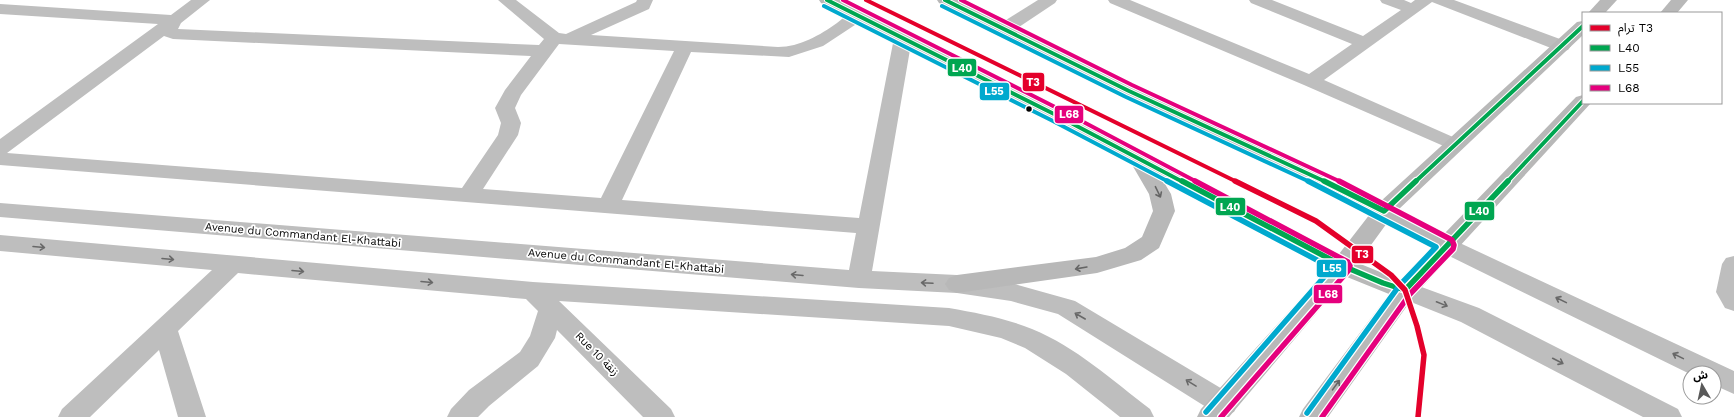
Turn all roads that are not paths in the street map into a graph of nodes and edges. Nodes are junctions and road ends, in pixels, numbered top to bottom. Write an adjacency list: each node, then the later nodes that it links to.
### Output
1 (202, 0): 18 (street)
2 (506, 0): 22 (street)
3 (645, 0): 22 (street)
4 (827, 0): 17 (main road)
5 (945, 0): 20 (main road)
6 (1049, 0): 20 (street)
7 (1116, 0): 26 (street)
8 (1257, 0): 23 (street)
9 (1388, 0): 13 (street)
10 (1439, 0): 25 (street)
11 (1609, 0): 15 (main road)
12 (1680, 0): 16 (main road)
13 (1419, 5): 23 (street)
14 (0, 9): 18 (street)
15 (1597, 12)
16 (1669, 12)
17 (858, 15): 21 (main road); 24 (street)
18 (175, 20): 22 (street); 29 (street)
19 (1582, 27): 25 (main road)
20 (1004, 29): 35 (main road)
21 (903, 38): 30 (main road); 36 (street)
22 (555, 43): 24 (street); 32 (street)
23 (1365, 43): 26 (street)
24 (685, 46): 33 (street)
25 (1562, 46): 28 (main road)
26 (1311, 81): 28 (street)
27 (1582, 102): 38 (main road)
28 (1455, 145): 35 (main road)
29 (0, 149)
30 (1138, 158): 41 (main road); 43 (main road, one-way to 43)
31 (0, 159): 32 (street)
32 (468, 195): 33 (street)
33 (608, 206): 36 (street)
34 (0, 210): 42 (street, Avenue du Commandant El-Khattabi, one-way to 34)
35 (1384, 211): 38 (main road); 41 (main road)
36 (868, 226): 42 (street)
37 (0, 244): 40 (street, one-way to 40)
38 (1447, 245): 44 (main road); 48 (street, one-way to 38)
39 (1734, 264): 46 (street)
40 (232, 265): 45 (street, one-way to 45); 47 (street)
41 (1342, 266): 44 (main road); 51 (main road)
42 (859, 279): 43 (street, Avenue du Commandant El-Khattabi, one-way to 42)
43 (957, 284): 51 (street, Avenue du Commandant El-Khattabi, one-way to 43)
44 (1405, 290): 57 (main road, one-way to 44); 58 (street, one-way to 58)
45 (542, 300): 54 (street); 55 (street, Rue 10 زنقة); 56 (street)
46 (1734, 302)
47 (165, 329): 52 (street); 53 (street)
48 (1697, 365)
49 (1722, 377): 50 (street)
50 (1734, 383)
51 (1218, 410)
52 (72, 417)
53 (192, 417)
54 (461, 417)
55 (661, 417)
56 (1140, 417)
57 (1313, 417)
58 (1668, 417)

